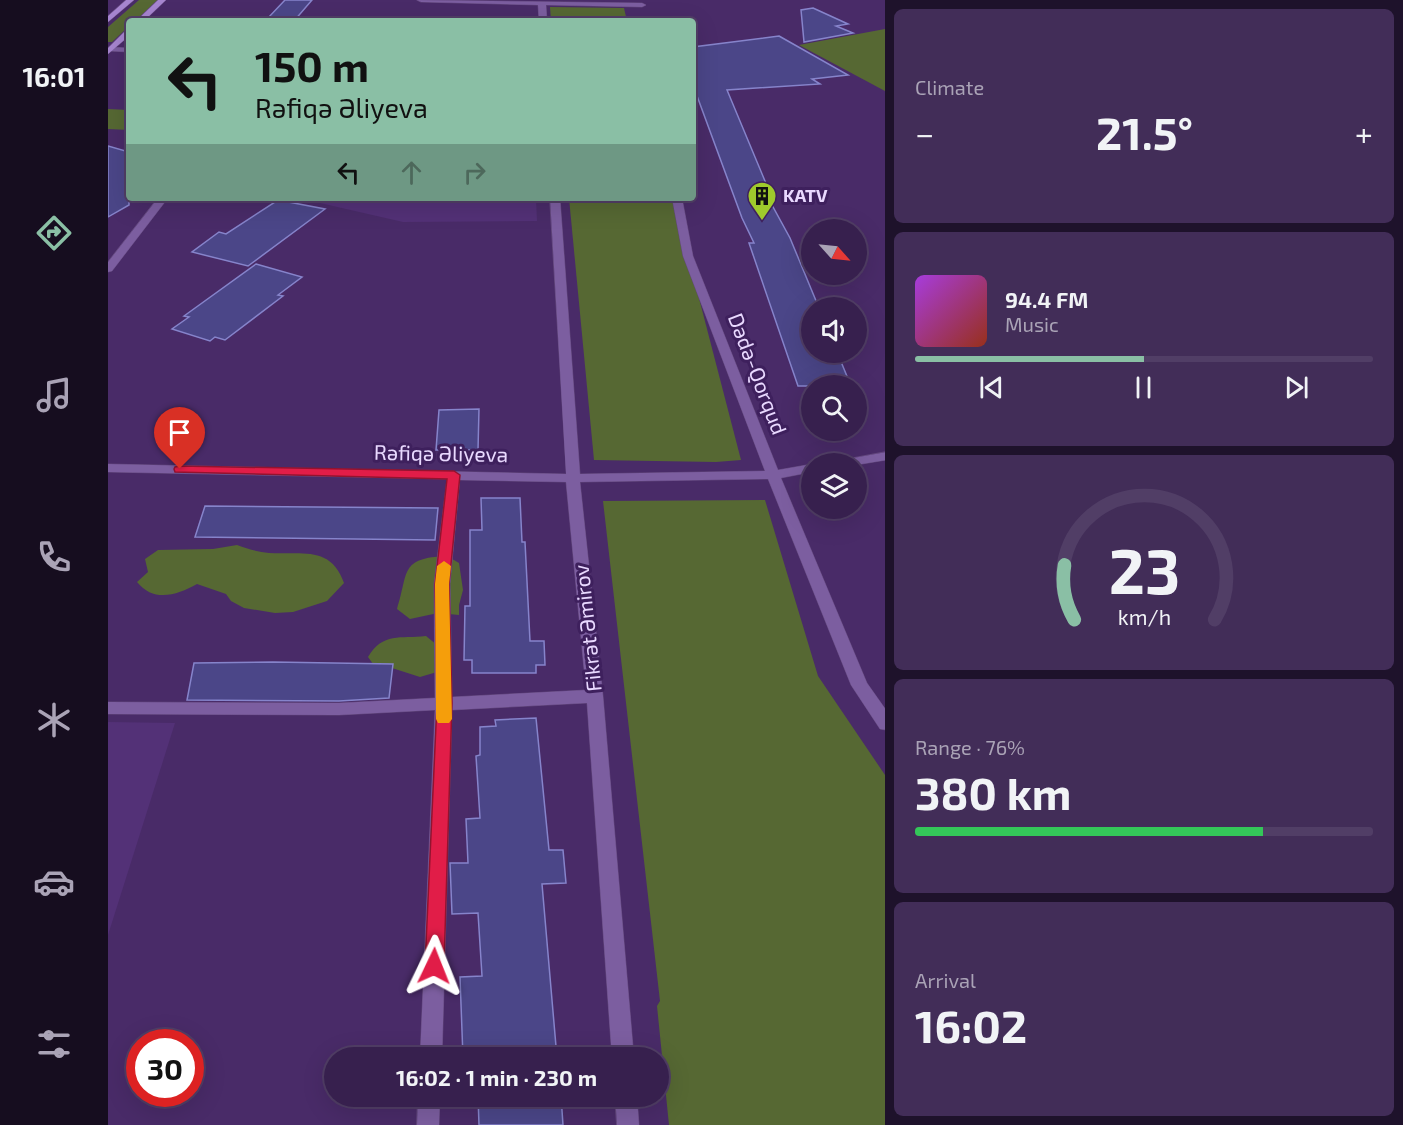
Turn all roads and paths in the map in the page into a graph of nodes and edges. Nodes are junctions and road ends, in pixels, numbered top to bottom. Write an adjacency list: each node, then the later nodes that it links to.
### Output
1 (130, 0): 9 (main road)
2 (162, 0): 7 (main road)
3 (421, 0): 4 (street)
4 (470, 1): 5 (street)
5 (542, 4): 6 (street); 8 (street)
6 (642, 6)
7 (143, 18)
8 (543, 18)
9 (108, 20)
10 (126, 35): 11 (main road)
11 (110, 50): 12 (street)
12 (126, 50)
13 (161, 201): 16 (street)
14 (555, 201): 23 (street, Fikrət Əmirov)
15 (678, 201): 22 (street, Dədə-Qorqud)
16 (108, 269)
17 (885, 456): 18 (street)
18 (867, 459)
19 (108, 468): 21 (street, Rəfiqə Əliyeva)
20 (801, 470): 22 (street, Rəfiqə Əliyeva)
21 (454, 475): 23 (street, Rəfiqə Əliyeva); 25 (street)
22 (773, 475): 23 (street, Rəfiqə Əliyeva); 27 (street, Dədə-Qorqud)
23 (573, 478): 24 (street, Fikrət Əmirov)
24 (595, 696): 25 (street); 29 (street, Fikrət Əmirov)
25 (444, 703): 26 (street); 28 (street)
26 (108, 708)
27 (885, 724)
28 (431, 1047)
29 (622, 1047)
30 (429, 1107): 32 (street)
31 (627, 1107): 33 (street)
32 (428, 1125)
33 (628, 1125)

